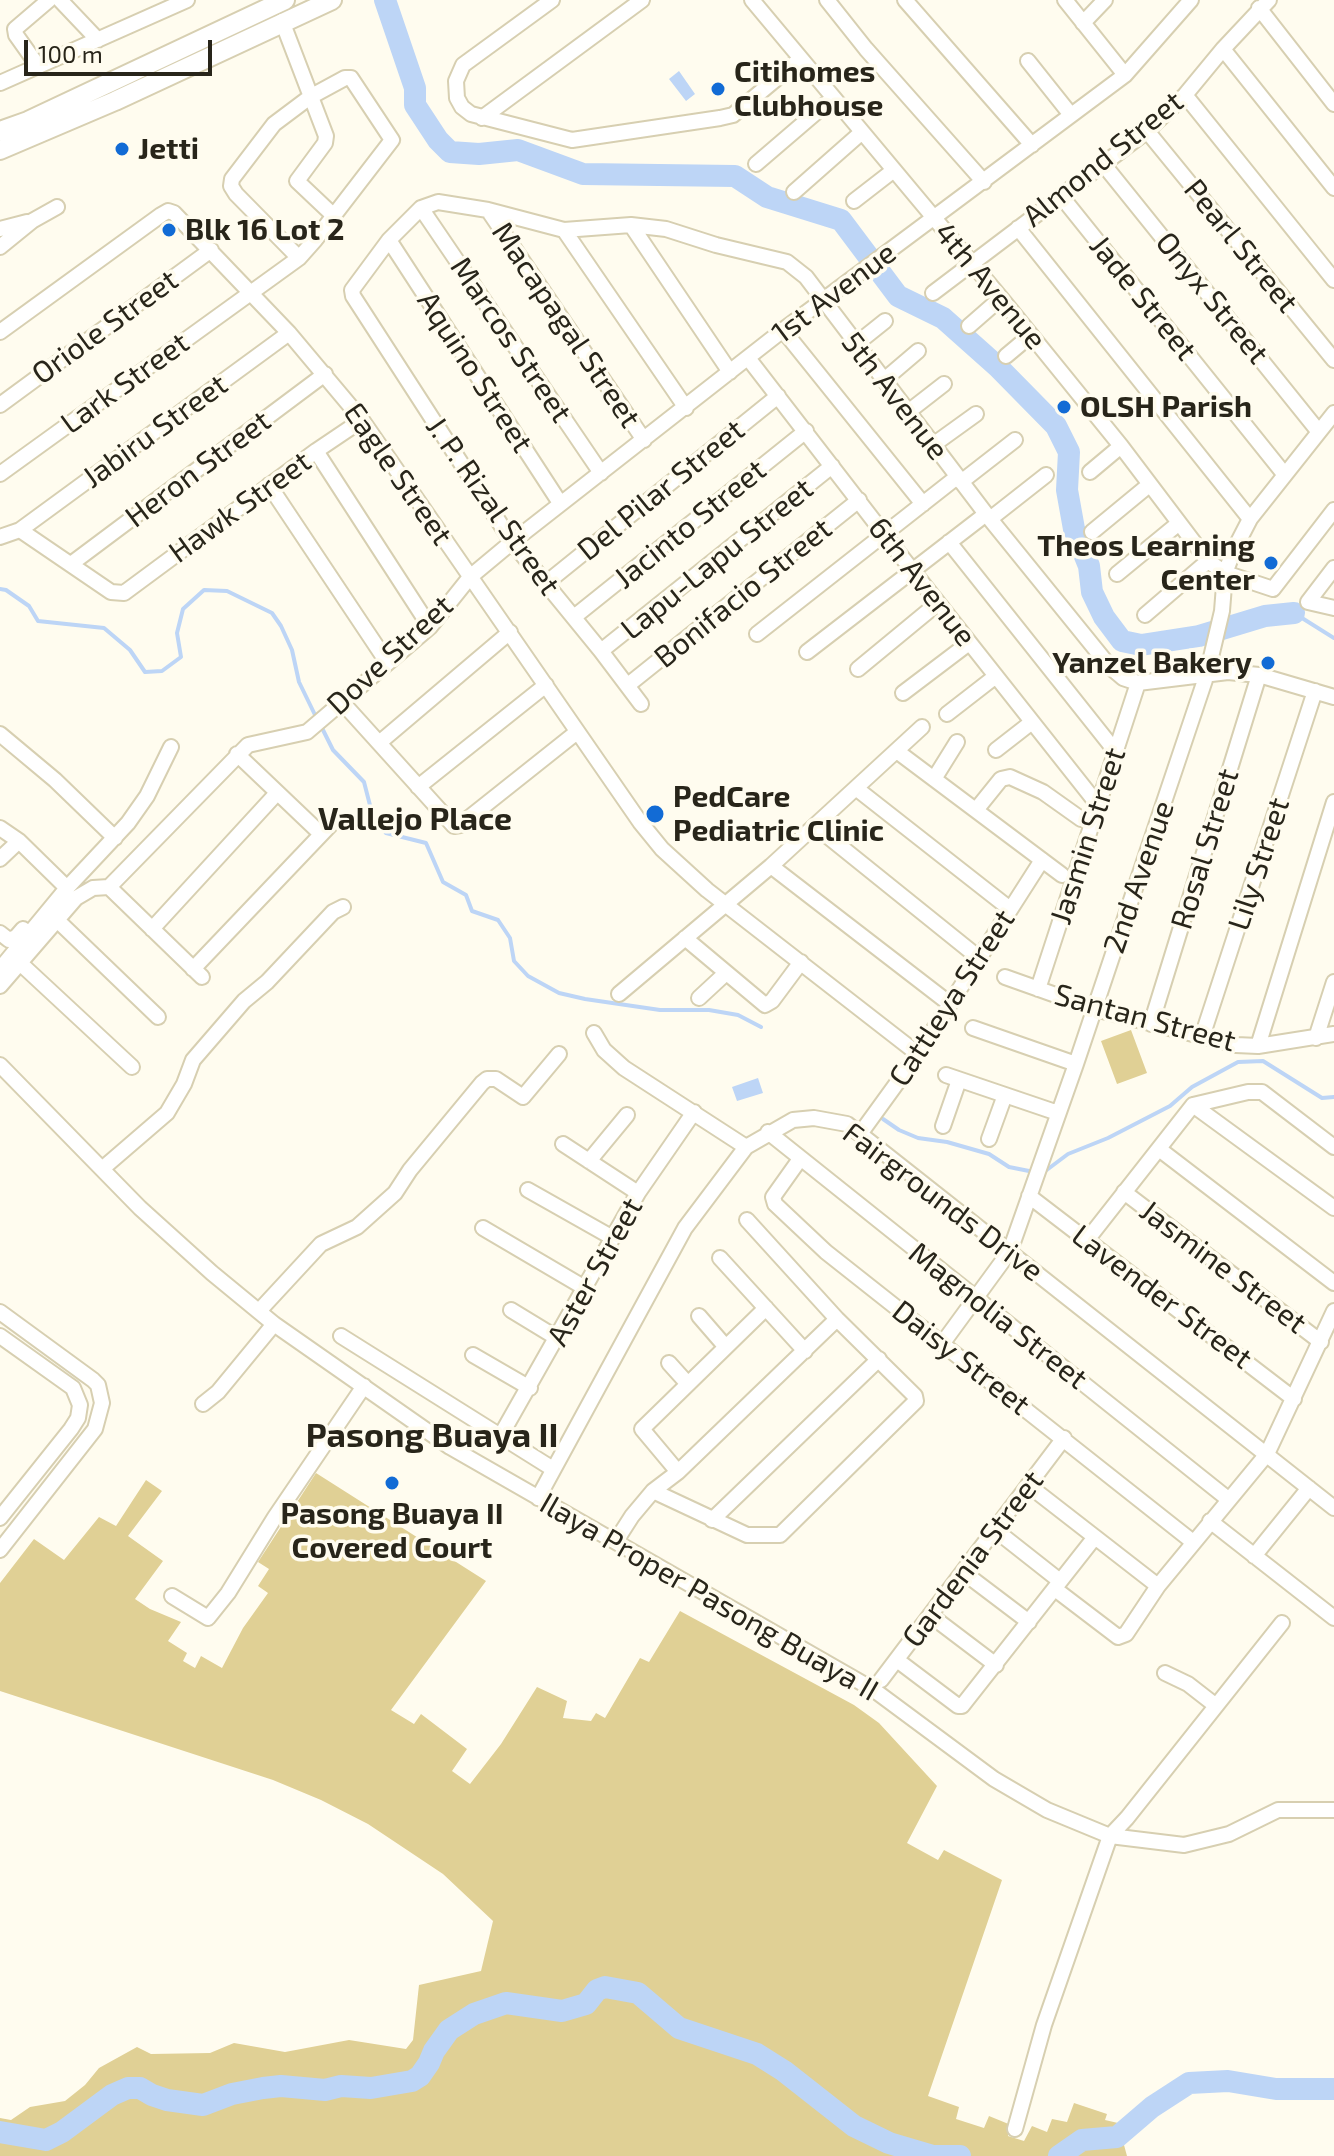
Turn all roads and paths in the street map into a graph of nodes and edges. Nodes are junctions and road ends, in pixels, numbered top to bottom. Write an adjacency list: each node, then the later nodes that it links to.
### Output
1 (49, 0): 20 (street)
2 (60, 0): 16 (street)
3 (187, 0): 16 (street)
4 (332, 0): 14 (main road)
5 (552, 0): 29 (street)
6 (642, 0): 29 (street)
7 (752, 0): 18 (street, 4th Avenue)
8 (827, 0): 38 (street)
9 (905, 0): 33 (street)
10 (1065, 0): 15 (street)
11 (1105, 0): 15 (street)
12 (1191, 0): 21 (street, 1st Avenue)
13 (1264, 4): 17 (street, Almond Street); 26 (street)
14 (281, 8): 24 (street); 27 (main road)
15 (1083, 23): 21 (street)
16 (98, 40): 20 (street)
17 (1223, 49): 23 (street, Almond Street); 39 (street)
18 (800, 59): 25 (street, 4th Avenue); 29 (street)
19 (1028, 61): 28 (street)
20 (38, 66): 22 (street)
21 (1125, 75): 28 (street, 1st Avenue)
22 (0, 83)
23 (1185, 95): 31 (street, Almond Street); 58 (street)
24 (310, 97): 46 (street); 46 (street, Lark Street); 56 (street)
25 (833, 98): 32 (street, 4th Avenue); 35 (street)
26 (1334, 104)
27 (70, 111): 30 (main road); 34 (main road)
28 (1071, 115): 33 (street, 1st Avenue)
29 (482, 118)
30 (0, 131)
31 (1147, 131): 36 (street, Almond Street); 73 (street, Pearl Street)
32 (862, 132): 37 (street, 4th Avenue); 40 (street)
33 (1032, 145): 38 (street, 1st Avenue)
34 (0, 150)
35 (756, 164)
36 (1104, 165): 41 (street, Almond Street); 86 (street, Onyx Street)
37 (894, 170): 42 (street); 47 (street, 4th Avenue)
38 (984, 182): 47 (street, 1st Avenue)
39 (1334, 188)
40 (794, 192)
41 (1061, 196): 50 (street, Almond Street); 97 (street, Jade Street)
42 (854, 201)
43 (57, 207): 48 (street)
44 (421, 208): 45 (street, 5th Avenue); 53 (street); 94 (street, Marcos Street)
45 (488, 210): 52 (street, 5th Avenue); 87 (street, Macapagal Street)
46 (334, 216): 56 (street, Lark Street)
47 (934, 219): 57 (street, 4th Avenue); 62 (street, 1st Avenue)
48 (32, 221): 51 (street); 54 (street)
49 (631, 225): 52 (street, 5th Avenue); 62 (street, 5th Avenue); 74 (street)
50 (1018, 228): 57 (street, Almond Street); 106 (street)
51 (0, 229)
52 (564, 230): 80 (street)
53 (389, 240): 102 (street, Aquino Street); 112 (street, J. P. Rizal Street)
54 (0, 247)
55 (211, 250): 59 (street, Eagle Street); 66 (street, Eagle Street); 79 (street, Oriole Street)
56 (299, 258): 59 (street, Lark Street)
57 (971, 263): 60 (street, Almond Street); 61 (street, 4th Avenue)
58 (1334, 280)
59 (251, 292): 67 (street, Eagle Street); 95 (street, Lark Street)
60 (933, 293)
61 (1001, 298): 64 (street); 68 (street, 4th Avenue)
62 (822, 301): 65 (street, 1st Avenue); 69 (street, 5th Avenue)
63 (885, 321): 69 (street)
64 (969, 326)
65 (783, 330): 72 (street, 1st Avenue); 103 (street)
66 (0, 332)
67 (289, 333): 75 (street, Eagle Street); 108 (street, Jabiru Street)
68 (1031, 335): 71 (street); 90 (street, 4th Avenue)
69 (855, 345): 76 (street, 5th Avenue)
70 (918, 351): 76 (street)
71 (1006, 356)
72 (748, 358): 74 (street, 1st Avenue); 78 (street, 6th Avenue)
73 (1334, 360)
74 (730, 372): 80 (street, 1st Avenue)
75 (325, 374): 84 (street, Eagle Street); 115 (street, Heron Street)
76 (884, 380): 81 (street, 5th Avenue)
77 (944, 384): 81 (street)
78 (778, 396): 85 (street, 6th Avenue); 121 (street, Del Pilar Street)
79 (0, 405)
80 (686, 408): 87 (street, 1st Avenue)
81 (908, 412): 89 (street, 5th Avenue)
82 (1334, 413): 86 (street, 2nd Avenue)
83 (976, 414): 89 (street)
84 (362, 420): 91 (street, Hawk Street); 120 (street, Eagle Street)
85 (806, 431): 92 (street, 6th Avenue); 125 (street, Jacinto Street)
86 (1319, 432): 97 (street, 2nd Avenue)
87 (644, 440): 94 (street, 1st Avenue)
88 (1015, 440): 98 (street)
89 (933, 445): 98 (street, 5th Avenue)
90 (1121, 446): 93 (street); 100 (street, 4th Avenue)
91 (316, 451): 99 (street, Hawk Street); 126 (street)
92 (832, 466): 101 (street, 6th Avenue); 130 (street, Lapu-Lapu Street)
93 (1090, 472)
94 (601, 473): 102 (street, 1st Avenue)
95 (0, 474)
96 (1046, 475): 105 (street)
97 (1285, 475): 106 (street, 2nd Avenue)
98 (959, 479): 103 (street); 105 (street, 5th Avenue)
99 (269, 485): 115 (street, Hawk Street); 132 (street)
100 (1149, 485): 107 (street, 4th Avenue); 109 (street)
101 (859, 500): 110 (street, 6th Avenue); 139 (street, Bonifacio Street)
102 (560, 503): 112 (street, 1st Avenue)
103 (923, 504): 110 (street)
104 (1334, 510): 118 (street, 4th Avenue)
105 (988, 516): 113 (street); 137 (street, 5th Avenue)
106 (1250, 519): 118 (street, 2nd Avenue)
107 (1179, 523): 114 (street, 4th Avenue); 119 (street)
108 (20, 530): 111 (street, Jabiru Street); 115 (street)
109 (1092, 532)
110 (885, 534): 117 (street, 6th Avenue); 128 (street)
111 (0, 537)
112 (512, 542): 120 (street, 1st Avenue); 121 (street, J. P. Rizal Street)
113 (949, 542): 117 (street); 155 (street)
114 (1208, 561): 118 (street, 4th Avenue); 124 (street)
115 (71, 564)
116 (1334, 568): 123 (street)
117 (912, 571): 122 (street, 6th Avenue); 131 (street)
118 (1225, 573): 134 (street, 2nd Avenue)
119 (1117, 574)
120 (470, 577): 126 (street, Dove Street); 127 (street, Eagle Street)
121 (545, 584): 125 (street, J. P. Rizal Street)
122 (938, 603): 129 (street, 6th Avenue); 133 (street)
123 (1334, 608)
124 (1145, 615)
125 (574, 617): 130 (street, J. P. Rizal Street)
126 (430, 627): 132 (street, Dove Street)
127 (510, 632): 138 (street, Eagle Street); 151 (street)
128 (757, 634)
129 (969, 643): 136 (street, 6th Avenue); 141 (street)
130 (601, 651): 139 (street, J. P. Rizal Street)
131 (807, 652)
132 (387, 662): 143 (street, Dove Street)
133 (858, 669)
134 (1209, 669): 135 (street); 137 (street); 196 (street, 2nd Avenue)
135 (1259, 675): 140 (street); 198 (street, Rosal Street)
136 (996, 676): 145 (street); 146 (street, 6th Avenue)
137 (1138, 683): 155 (street, Jasmin Street)
138 (546, 685): 148 (street, Eagle Street); 158 (street)
139 (628, 685): 144 (street, J. P. Rizal Street)
140 (1315, 691): 142 (street); 202 (street, Lily Street)
141 (903, 693)
142 (1334, 697)
143 (341, 701): 151 (street); 156 (street, Dove Street)
144 (641, 704)
145 (947, 714)
146 (1032, 722): 153 (street); 162 (street, 6th Avenue)
147 (922, 727): 154 (street)
148 (577, 732): 158 (street); 177 (street, Eagle Street)
149 (0, 734): 169 (street)
150 (957, 742): 157 (street)
151 (379, 743): 158 (street)
152 (171, 747): 169 (street)
153 (996, 750)
154 (898, 752): 157 (street); 159 (street)
155 (1116, 752): 162 (street, Jasmin Street)
156 (237, 754): 160 (street); 176 (street)
157 (934, 779): 163 (street)
158 (418, 787)
159 (857, 789): 166 (street); 179 (street)
160 (277, 793): 168 (street); 181 (street)
161 (1334, 802): 204 (street)
162 (1098, 805): 192 (street, Jasmin Street)
163 (976, 810): 164 (street); 172 (street)
164 (1081, 819)
165 (335, 820): 168 (street)
166 (815, 826): 173 (street); 184 (street)
167 (0, 828): 170 (street)
168 (321, 834): 181 (street)
169 (115, 838): 175 (street)
170 (19, 841): 171 (street); 175 (street)
171 (0, 859)
172 (1042, 860): 174 (street); 179 (street, Cattleya Street)
173 (771, 866): 177 (street); 195 (street)
174 (1062, 875)
175 (65, 886): 182 (street); 187 (street)
176 (109, 887): 180 (street); 181 (street)
177 (726, 903): 183 (street); 185 (street, Eagle Street)
178 (343, 907): 225 (street)
179 (1010, 909): 184 (street, Cattleya Street)
180 (57, 920): 186 (street); 197 (street)
181 (152, 929)
182 (3, 936)
183 (685, 938): 188 (street); 193 (street)
184 (979, 958): 195 (street, Cattleya Street)
185 (801, 962): 188 (street); 206 (street, Eagle Street)
186 (20, 963): 191 (street); 209 (street)
187 (0, 969)
188 (726, 973): 194 (street)
189 (1005, 977): 192 (street, Santan Street)
190 (1334, 982): 203 (street)
191 (0, 986)
192 (1038, 989): 196 (street, Santan Street)
193 (619, 994)
194 (699, 998)
195 (950, 1004): 206 (street, Cattleya Street)
196 (1095, 1009): 198 (street, Santan Street); 207 (street, 2nd Avenue)
197 (158, 1017)
198 (1151, 1024): 202 (street, Santan Street)
199 (973, 1028): 207 (street)
200 (594, 1033): 212 (street)
201 (1334, 1034): 203 (street, Santan Street)
202 (1202, 1037): 204 (street, Santan Street)
203 (1316, 1038): 204 (street, Santan Street)
204 (1258, 1046)
205 (559, 1054): 242 (street)
206 (918, 1054): 217 (street, Cattleya Street)
207 (1076, 1064): 213 (street, 2nd Avenue)
208 (0, 1065): 225 (street, Ilaya Proper Pasong Buaya II)
209 (132, 1067)
210 (1005, 1095): 213 (street); 215 (street); 218 (street)
211 (1193, 1105): 221 (street); 222 (street); 230 (street)
212 (694, 1112): 220 (street); 228 (street, Aster Street)
213 (1058, 1113): 229 (street, 2nd Avenue)
214 (627, 1115): 224 (street)
215 (943, 1126)
216 (768, 1132): 217 (street, Fairgrounds Drive); 220 (street, Fairgrounds Drive); 223 (street, Magnolia Street)
217 (860, 1134): 235 (street, Fairgrounds Drive)
218 (989, 1139)
219 (563, 1144): 224 (street)
220 (746, 1147): 266 (street, Fairgrounds Drive)
221 (1334, 1147)
222 (1159, 1149): 227 (street); 237 (street)
223 (800, 1159): 239 (street, Magnolia Street); 252 (street, Daisy Street)
224 (589, 1161): 228 (street)
225 (102, 1169): 242 (street, Ilaya Proper Pasong Buaya II)
226 (528, 1190): 233 (street)
227 (1124, 1192): 234 (street); 251 (street, Jasmine Street)
228 (638, 1193): 233 (street, Aster Street)
229 (1029, 1196): 234 (street, Lavender Street); 235 (street, 2nd Avenue)
230 (1334, 1208)
231 (747, 1220): 246 (street)
232 (483, 1228): 238 (street)
233 (613, 1238): 238 (street, Aster Street)
234 (1087, 1240): 261 (street, Lavender Street)
235 (1010, 1251): 239 (street, 2nd Avenue); 265 (street, Fairgrounds Drive)
236 (720, 1258): 240 (street)
237 (1334, 1283)
238 (585, 1288): 250 (street, Aster Street)
239 (977, 1298): 252 (street, 2nd Avenue); 272 (street, Magnolia Street)
240 (766, 1308): 253 (street); 254 (street)
241 (511, 1310): 250 (street)
242 (259, 1311): 247 (street, Ilaya Proper Pasong Buaya II)
243 (1334, 1311): 251 (street)
244 (0, 1312): 281 (street)
245 (699, 1316): 253 (street)
246 (837, 1319): 254 (street); 256 (street)
247 (274, 1324): 259 (street, Ilaya Proper Pasong Buaya II); 262 (street)
248 (0, 1336): 274 (street)
249 (341, 1336): 263 (street)
250 (557, 1338): 260 (street, Aster Street)
251 (1321, 1342): 261 (street)
252 (942, 1344): 264 (street, Daisy Street)
253 (725, 1346): 258 (street)
254 (805, 1351): 267 (street)
255 (473, 1355): 260 (street)
256 (879, 1359): 275 (street); 275 (street)
257 (669, 1363): 258 (street)
258 (687, 1383): 267 (street)
259 (364, 1386): 271 (street, Ilaya Proper Pasong Buaya II); 286 (street)
260 (530, 1388): 263 (street, Aster Street)
261 (1294, 1399): 265 (street)
262 (203, 1404)
263 (501, 1435): 266 (street)
264 (1064, 1438): 268 (street, Gardenia Street); 280 (street, Daisy Street)
265 (1267, 1454): 269 (street, Fairgrounds Drive); 272 (street)
266 (553, 1469): 271 (street, Fairgrounds Drive)
267 (678, 1472): 270 (street)
268 (1028, 1485): 277 (street, Gardenia Street); 278 (street)
269 (1309, 1488): 273 (street, Fairgrounds Drive); 282 (street)
270 (653, 1491): 275 (street); 279 (street)
271 (538, 1498): 279 (street, Ilaya Proper Pasong Buaya II)
272 (1228, 1499): 276 (street)
273 (1334, 1508)
274 (0, 1518)
275 (712, 1520)
276 (1210, 1521): 280 (street); 282 (street)
277 (994, 1529): 283 (street, Gardenia Street); 284 (street)
278 (1095, 1537): 284 (street); 285 (street)
279 (616, 1541): 298 (street, Ilaya Proper Pasong Buaya II)
280 (1193, 1542): 285 (street)
281 (0, 1550)
282 (1254, 1556): 289 (street)
283 (963, 1572): 288 (street, Gardenia Street); 290 (street)
284 (1058, 1585): 285 (street); 290 (street)
285 (1158, 1586)
286 (172, 1596)
287 (1334, 1596): 289 (street)
288 (930, 1615): 292 (street, Gardenia Street); 293 (street)
289 (1329, 1615)
290 (1029, 1622): 293 (street)
291 (1282, 1623): 296 (street)
292 (897, 1660): 293 (street); 295 (street, Gardenia Street)
293 (996, 1665)
294 (1165, 1673): 296 (street)
295 (881, 1680)
296 (1215, 1705): 298 (street)
297 (1334, 1810): 298 (street, Ilaya Proper Pasong Buaya II)
298 (1110, 1836): 299 (street)
299 (1015, 2129)

